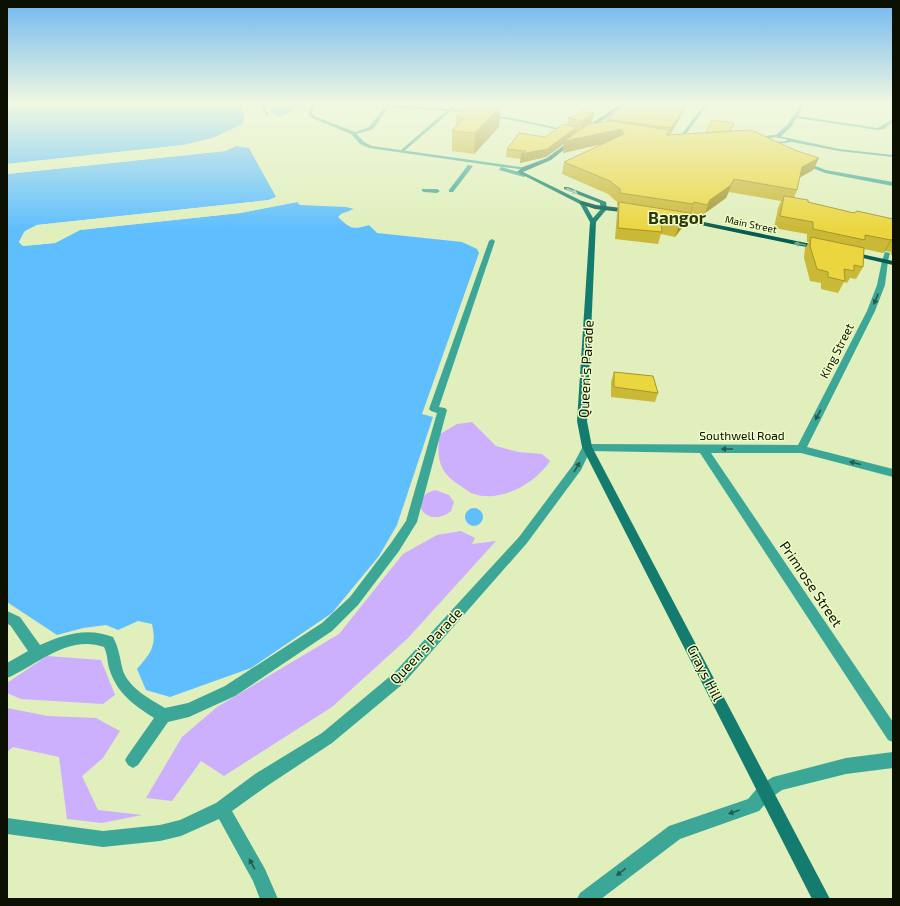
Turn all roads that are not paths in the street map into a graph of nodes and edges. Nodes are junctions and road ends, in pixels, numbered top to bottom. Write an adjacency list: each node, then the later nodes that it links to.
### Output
1 (368, 145): 5 (street)
2 (411, 145): 5 (street)
3 (567, 145): 9 (main road)
4 (816, 145): 6 (street)
5 (404, 151): 8 (street)
6 (893, 156)
7 (794, 158): 12 (street)
8 (469, 162): 9 (street); 10 (street); 11 (street); 15 (street)
9 (525, 168): 11 (main road); 17 (main road, one-way to 17)
10 (476, 169)
11 (524, 175): 16 (main road)
12 (893, 184)
13 (424, 190): 14 (street)
14 (437, 191)
15 (451, 191)
16 (582, 203): 17 (main road); 20 (main road)
17 (604, 208): 18 (main road); 20 (main road)
18 (639, 212)
19 (668, 217): 22 (main road, Main Street, one-way to 19)
20 (593, 222): 25 (main road, Queen's Parade)
21 (492, 240): 32 (street)
22 (826, 249)
23 (848, 254): 24 (main road)
24 (888, 259): 27 (street, King Street, one-way to 27)
25 (587, 447): 26 (street, Southwell Road); 36 (main road, Grays Hill); 37 (street, Queen's Parade, one-way to 25)
26 (703, 449): 27 (street, Southwell Road, one-way to 26); 33 (street, Primrose Street)
27 (801, 449): 28 (street, Southwell Road, one-way to 27)
28 (893, 472)
29 (7, 617): 30 (street)
30 (38, 653): 31 (street); 32 (street)
31 (7, 671)
32 (164, 716): 34 (street)
33 (893, 735)
34 (133, 760)
35 (893, 760): 36 (street)
36 (766, 791): 40 (street, one-way to 40); 41 (main road, Grays Hill)
37 (222, 809): 38 (street, Queen's Parade); 39 (street, one-way to 37)
38 (7, 826)
39 (269, 899)
40 (586, 899)
41 (821, 899)

